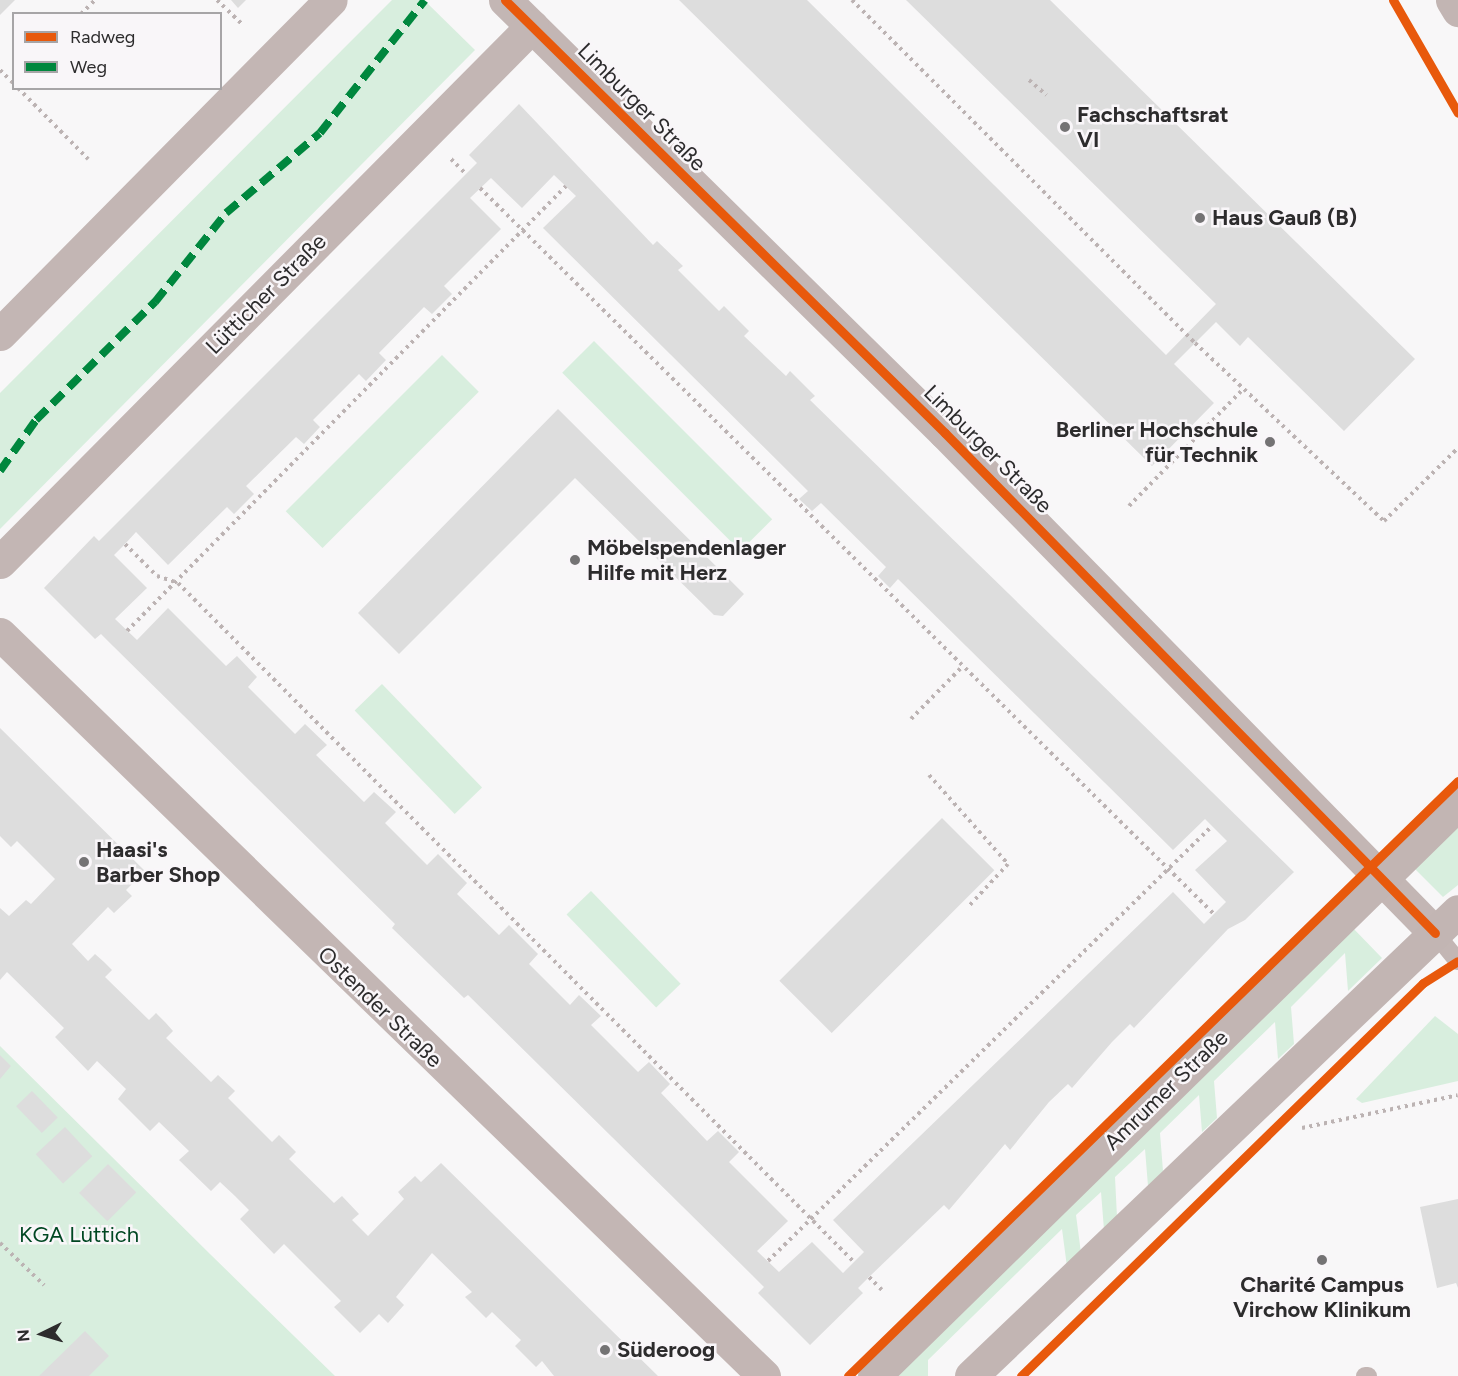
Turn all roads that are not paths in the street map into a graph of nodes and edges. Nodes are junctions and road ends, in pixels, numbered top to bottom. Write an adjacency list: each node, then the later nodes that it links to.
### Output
1 (331, 0): 6 (street)
2 (505, 0): 5 (street, Limburger Straße)
3 (1452, 0): 4 (main road)
4 (1458, 10)
5 (532, 26): 7 (street, Lütticher Straße); 10 (street, Limburger Straße)
6 (0, 334)
7 (0, 562)
8 (0, 634): 13 (street, Ostender Straße)
9 (1458, 804): 10 (main road, Amrumer Straße)
10 (1383, 877): 11 (street, Limburger Straße); 14 (main road, Amrumer Straße)
11 (1447, 922): 12 (lane); 15 (main road)
12 (1458, 961)
13 (764, 1376)
14 (874, 1376)
15 (971, 1376)

